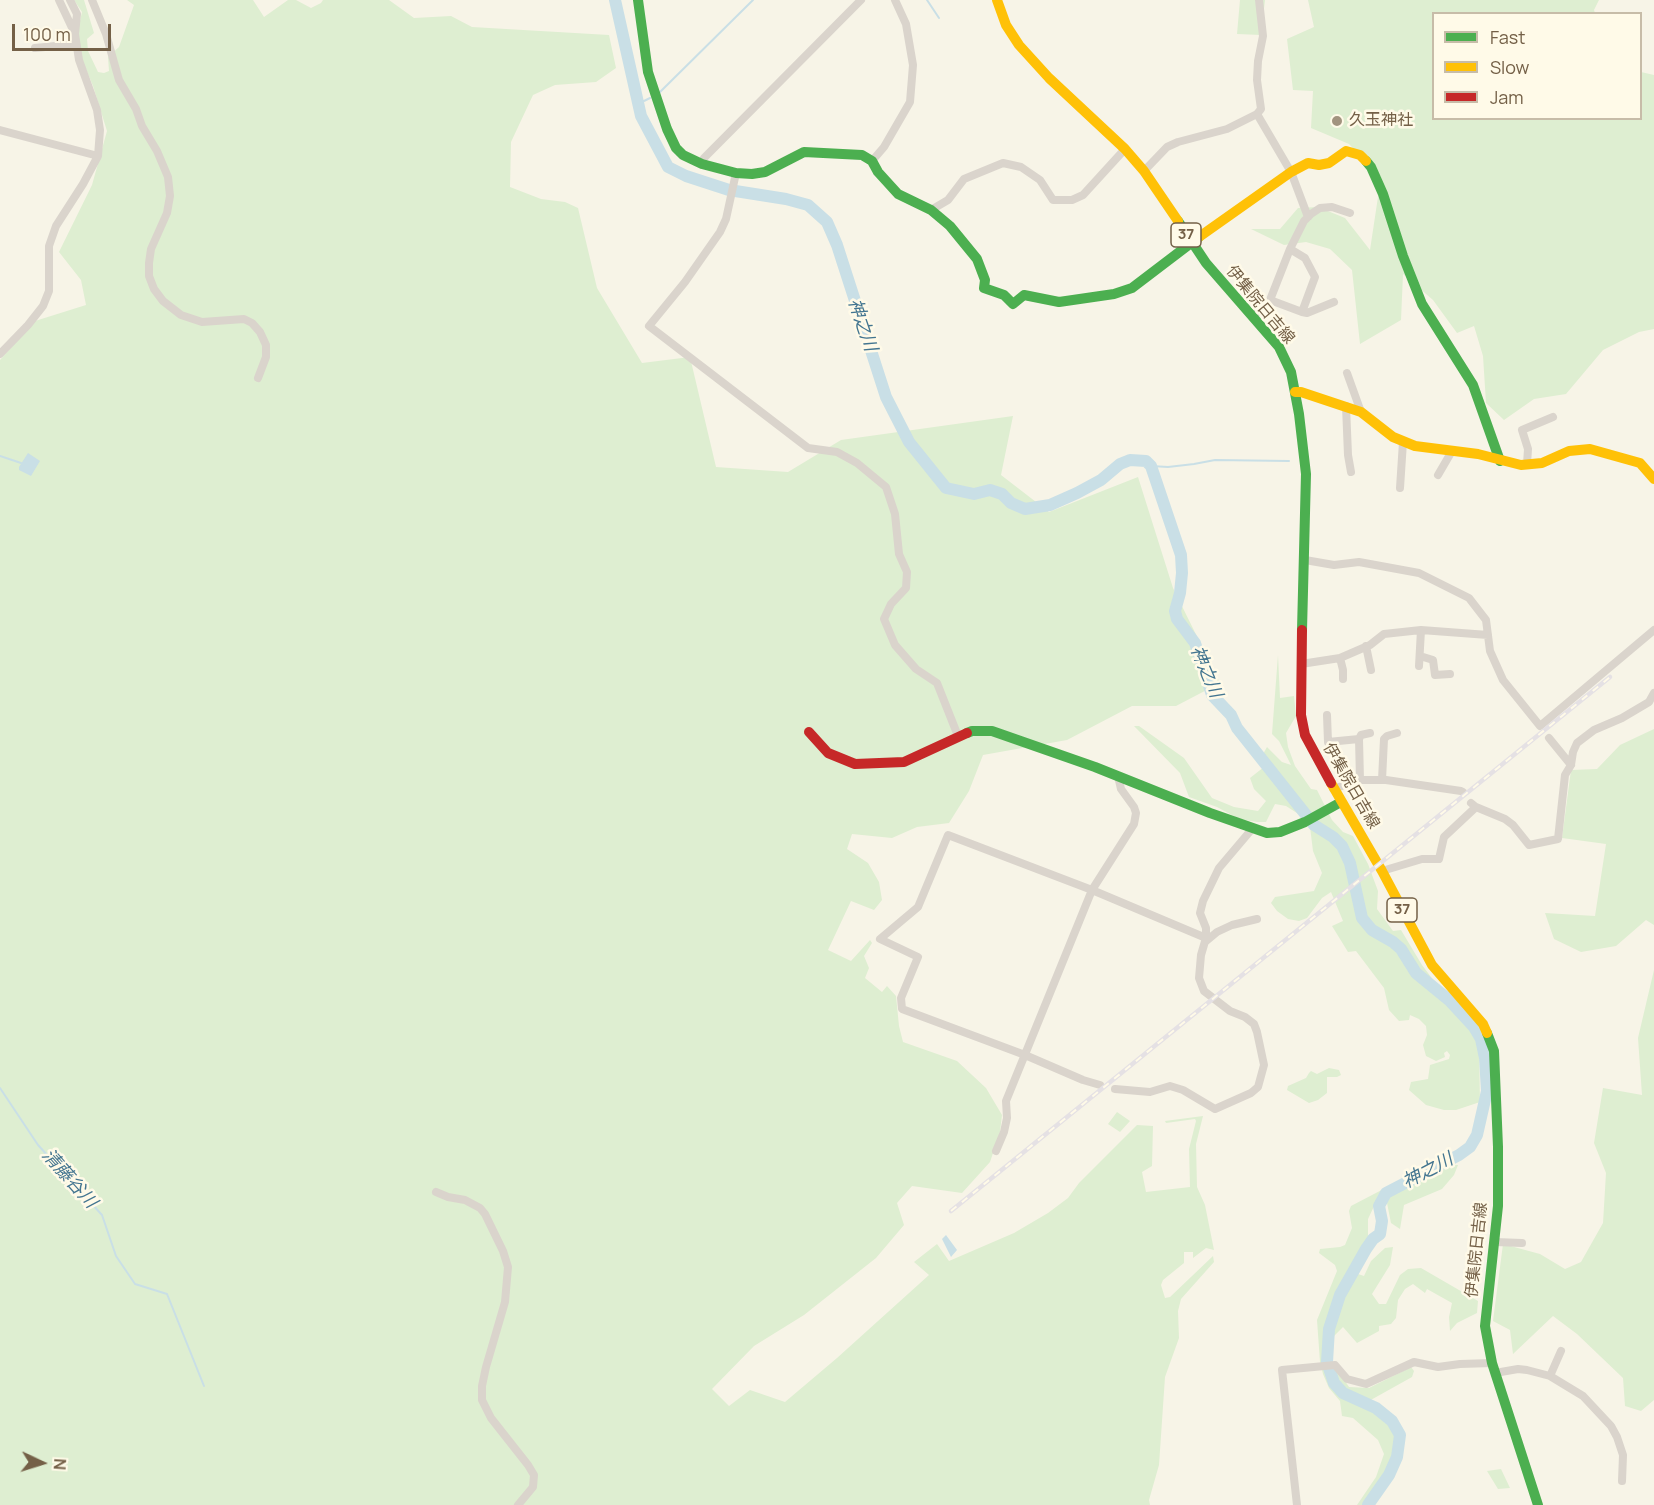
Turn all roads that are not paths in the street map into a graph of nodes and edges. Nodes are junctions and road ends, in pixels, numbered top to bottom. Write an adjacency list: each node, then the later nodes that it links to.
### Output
1 (59, 0): 9 (street)
2 (70, 0): 9 (street)
3 (92, 0): 32 (street)
4 (638, 0): 17 (street)
5 (861, 0): 17 (street)
6 (895, 0): 16 (street)
7 (997, 0): 14 (street, 伊集院日吉線 / 37)
8 (1259, 0): 12 (street)
9 (75, 34): 10 (street)
10 (76, 44): 11 (street); 15 (street)
11 (35, 48)
12 (1257, 114): 18 (street); 19 (street)
13 (0, 130): 15 (street)
14 (1125, 149): 18 (street, 伊集院日吉線 / 37); 21 (street)
15 (98, 156): 30 (street)
16 (872, 161): 20 (street); 21 (street)
17 (702, 164): 20 (street)
18 (1144, 171): 24 (street, 伊集院日吉線 / 37)
19 (1291, 172): 23 (street); 24 (street); 39 (street)
20 (736, 176): 62 (street)
21 (931, 210): 24 (street)
22 (1350, 213): 23 (street)
23 (1308, 217): 25 (street)
24 (1191, 242): 29 (street, 伊集院日吉線 / 37)
25 (1290, 249): 26 (street); 28 (street)
26 (1270, 300): 28 (street); 29 (street)
27 (1334, 302): 28 (street)
28 (1302, 312)
29 (1254, 316): 33 (street, 伊集院日吉線 / 37)
30 (0, 354)
31 (1347, 373): 35 (street)
32 (258, 378)
33 (1295, 392): 34 (street); 45 (street, 伊集院日吉線 / 37)
34 (1346, 406): 35 (street); 41 (street)
35 (1361, 412): 37 (street)
36 (1553, 417): 40 (street)
37 (1403, 442): 38 (street); 44 (street)
38 (1452, 451): 39 (street); 42 (street)
39 (1500, 461): 40 (street)
40 (1527, 464): 43 (street)
41 (1351, 472)
42 (1438, 475)
43 (1654, 479)
44 (1400, 488)
45 (1305, 560): 48 (street); 52 (street, 伊集院日吉線 / 37)
46 (1421, 630): 48 (street); 49 (street); 50 (street)
47 (1654, 630): 48 (street)
48 (1488, 635)
49 (1366, 646): 51 (street); 54 (street)
50 (1420, 656): 53 (street); 55 (street)
51 (1340, 657): 52 (street); 56 (street)
52 (1301, 664): 69 (street, 伊集院日吉線 / 37)
53 (1419, 666)
54 (1371, 670)
55 (1450, 674)
56 (1343, 679)
57 (1654, 693): 65 (street)
58 (1327, 715): 64 (street)
59 (809, 732): 62 (street)
60 (1397, 733): 68 (street)
61 (1370, 734): 64 (street)
62 (958, 736): 66 (street)
63 (1549, 738): 65 (street)
64 (1359, 739): 67 (street)
65 (1570, 765): 73 (street)
66 (1118, 776): 72 (street); 74 (street)
67 (1360, 780): 68 (street); 69 (street)
68 (1382, 780): 70 (street)
69 (1334, 789): 71 (street, 伊集院日吉線 / 37)
70 (1463, 792)
71 (1341, 802): 72 (street); 73 (street, 伊集院日吉線 / 37)
72 (1252, 829): 76 (street)
73 (1382, 872): 82 (street, 伊集院日吉線 / 37)
74 (1092, 890): 76 (street); 77 (street); 77 (street)
75 (1257, 919): 76 (street)
76 (1206, 940): 79 (street)
77 (1025, 1055): 78 (street); 80 (street)
78 (1101, 1085)
79 (1115, 1089)
80 (996, 1151)
81 (436, 1192): 88 (street)
82 (1496, 1242): 83 (street); 85 (street, 伊集院日吉線 / 37)
83 (1522, 1243)
84 (1562, 1351): 86 (street)
85 (1494, 1368): 86 (street); 89 (street); 90 (street, 伊集院日吉線 / 37)
86 (1550, 1376): 87 (street)
87 (1623, 1481)
88 (518, 1505)
89 (1297, 1505)
90 (1538, 1505)

